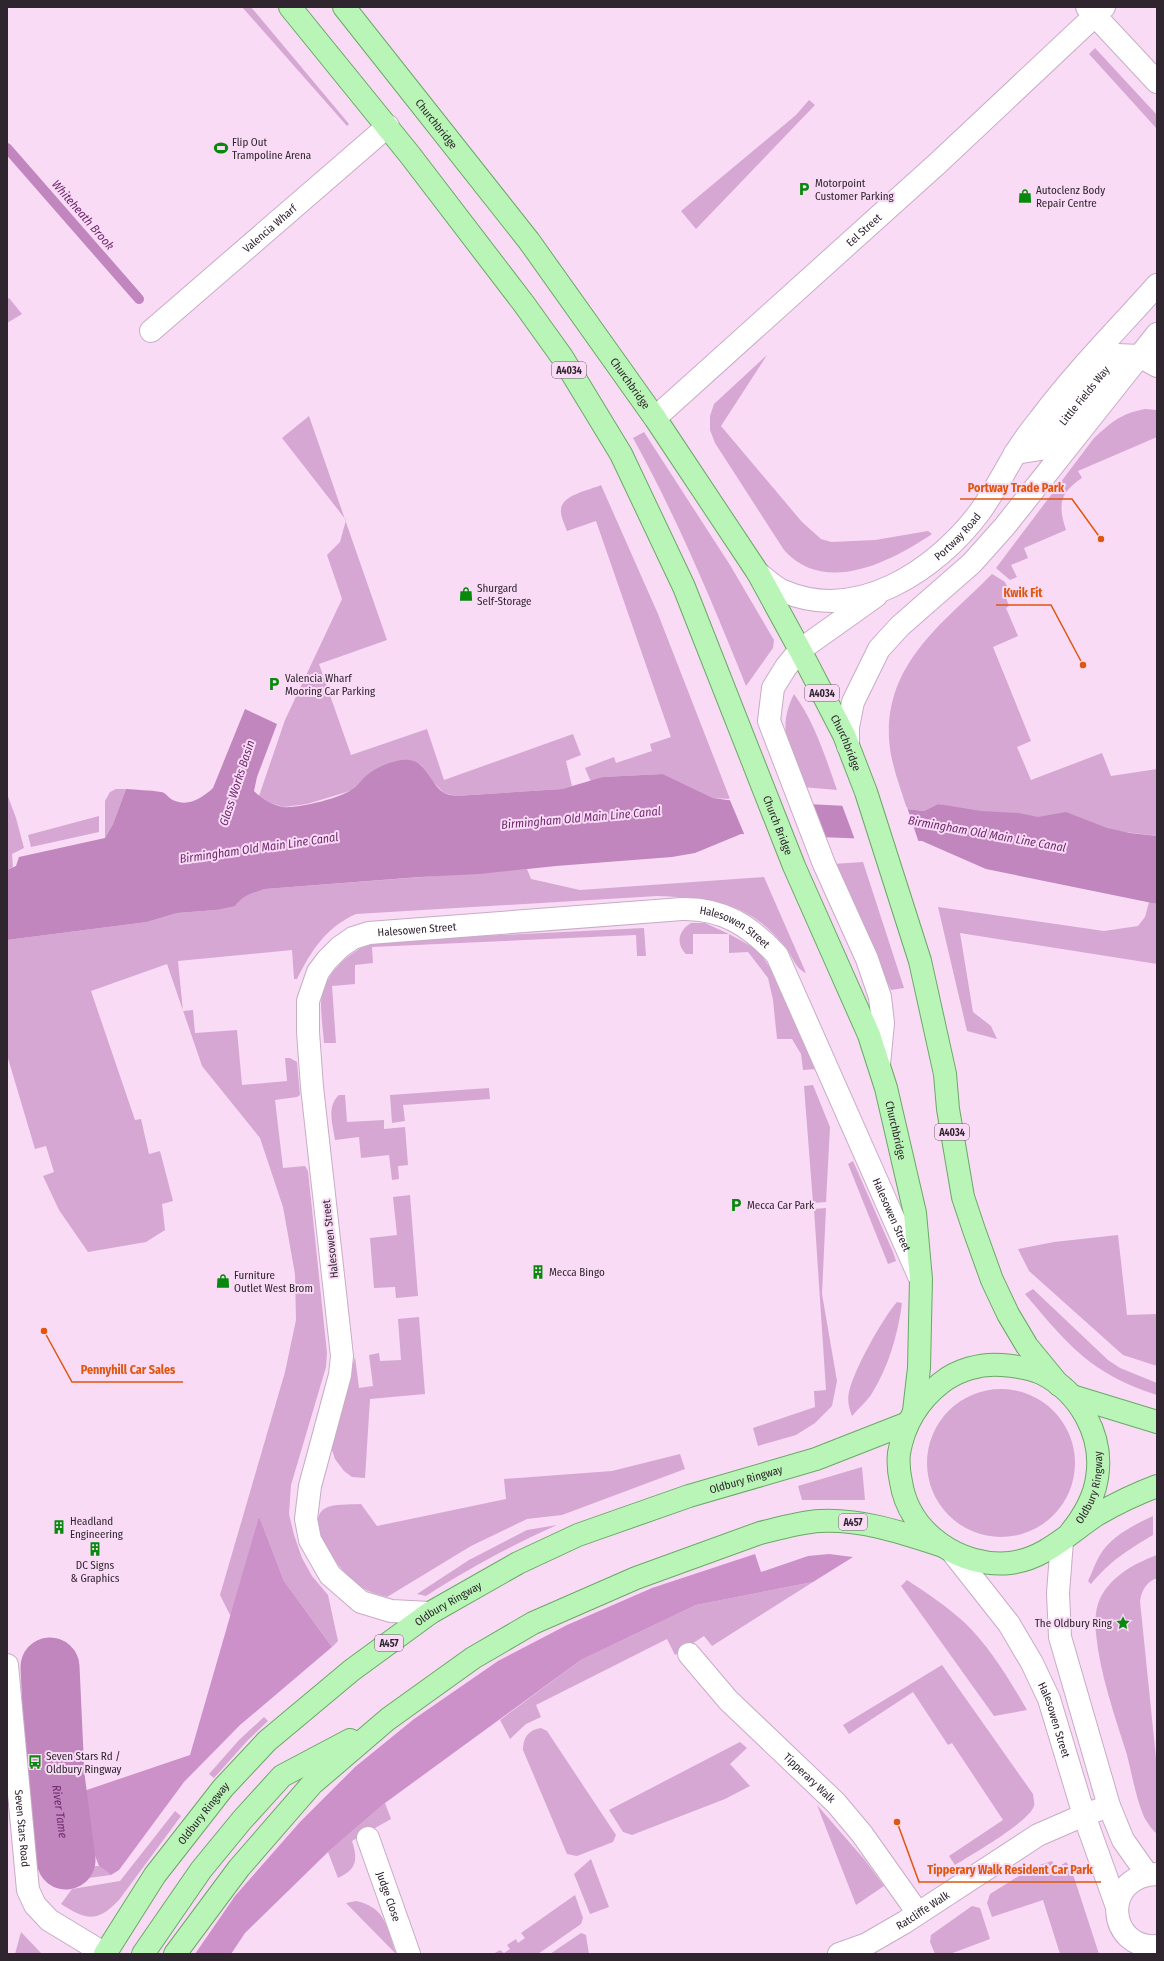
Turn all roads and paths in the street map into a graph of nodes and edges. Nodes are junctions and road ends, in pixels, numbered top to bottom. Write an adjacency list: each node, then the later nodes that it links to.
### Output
1 (290, 7): 5 (main road, A4034)
2 (344, 7): 10 (main road, Churchbridge / A4034)
3 (1095, 10): 4 (street); 10 (street, Eel Street)
4 (1157, 82)
5 (388, 126): 7 (street, Valencia Wharf); 16 (main road, Church Bridge / A4034)
6 (1157, 284): 11 (street, Portway Road)
7 (152, 331)
8 (1157, 334): 9 (street)
9 (1148, 361): 11 (street, Little Fields Way); 15 (street)
10 (655, 418): 12 (main road, Churchbridge / A4034)
11 (1015, 453): 13 (street, Portway Road)
12 (758, 574): 13 (street, Portway Road); 14 (main road, Churchbridge / A4034)
13 (883, 591): 14 (street)
14 (800, 650): 15 (main road, Churchbridge / A4034); 17 (street)
15 (846, 740): 19 (main road, Churchbridge / A4034)
16 (794, 866): 17 (main road, Churchbridge / A4034)
17 (880, 1064): 18 (main road, Churchbridge / A4034)
18 (921, 1279): 20 (main road, Churchbridge / A4034); 25 (street, Halesowen Street)
19 (1066, 1390): 20 (main road, Oldbury Ringway / A457); 21 (main road, Oldbury Ringway / A457); 23 (main road, Oldbury Ringway / A457)
20 (911, 1417): 24 (main road, Oldbury Ringway / A457); 25 (main road, Oldbury Ringway / A457)
21 (1157, 1422)
22 (1157, 1486): 23 (main road, Oldbury Ringway)
23 (1066, 1537): 24 (main road, Oldbury Ringway / A457); 29 (street)
24 (948, 1550): 28 (main road, Oldbury Ringway / A457); 30 (street, Halesowen Street)
25 (430, 1613): 36 (main road, Oldbury Ringway / A457)
26 (689, 1654): 34 (street, Tipperary Walk)
27 (7, 1665): 36 (street, Seven Stars Road)
28 (388, 1719): 37 (main road); 38 (main road, Oldbury Ringway / A457)
29 (1109, 1806): 30 (street, Ratcliffe Walk); 32 (street)
30 (1084, 1815): 33 (street, Halesowen Street); 34 (street, Ratcliffe Walk)
31 (368, 1838): 39 (street, Judge Close)
32 (1155, 1874): 33 (street)
33 (1117, 1907): 35 (street, Halesowen Street)
34 (918, 1913): 40 (street, Ratcliffe Walk)
35 (1156, 1949)
36 (105, 1954)
37 (143, 1954)
38 (175, 1954)
39 (409, 1954)
40 (839, 1954)

